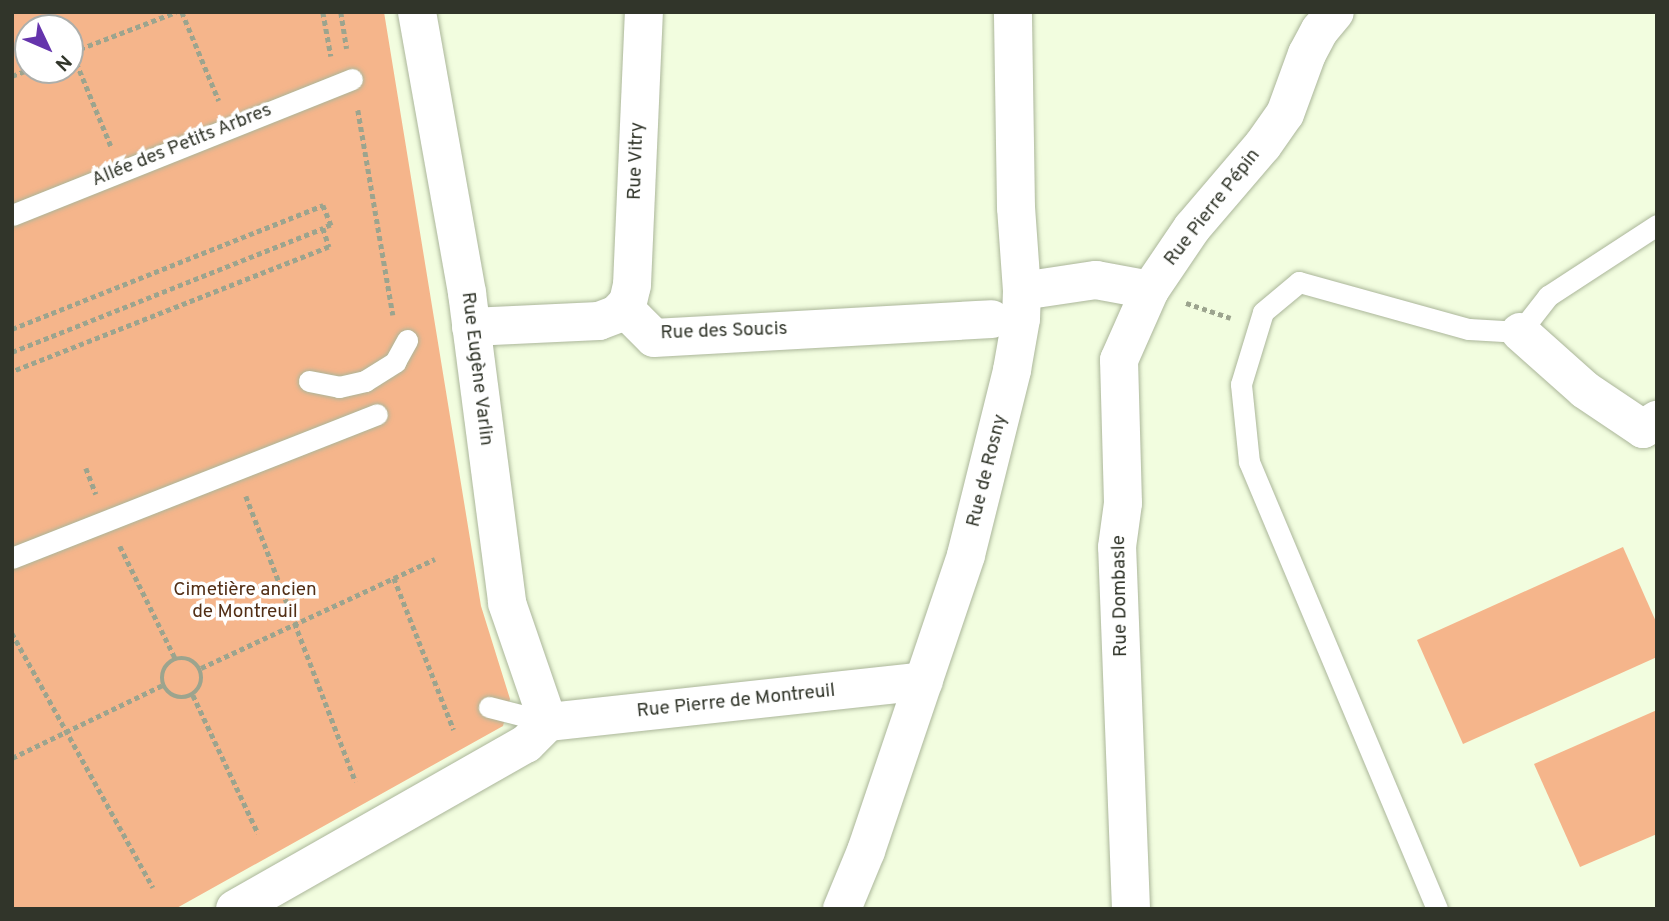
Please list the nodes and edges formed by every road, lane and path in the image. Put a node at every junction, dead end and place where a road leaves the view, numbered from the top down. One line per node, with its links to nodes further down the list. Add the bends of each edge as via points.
1 (176, 12): 9 (path)
2 (182, 12): 12 (path)
3 (323, 12): 10 (path)
4 (341, 12): 10 (path)
5 (417, 12): 22 (street, Rue Eugène Varlin)
6 (644, 12): 19 (street, Rue Vitry, via 632,285)
7 (1013, 12): 18 (street, Rue de Rosny)
8 (1335, 12): 17 (street, Rue Pierre Pépin, via 1307,54 1284,114 1192,228)
9 (84, 46)
10 (344, 82): 12 (lane, Allée des Petits Arbres); 21 (path, via 393,313)
11 (84, 83): 13 (path)
12 (230, 127): 13 (lane, Allée des Petits Arbres)
13 (120, 170): 14 (lane, Allée des Petits Arbres)
14 (12, 215)
15 (1657, 225): 25 (lane, via 1548,296)
16 (323, 229): 23 (path, via 331,225 323,205); 27 (path); 28 (path, via 329,247)
17 (1150, 290): 18 (street, via 1096,280); 24 (path); 55 (street, Rue Dombasle, via 1119,360 1123,503 1117,547)
18 (1022, 291): 42 (street, Rue de Rosny, via 1012,370 990,468)
19 (624, 308): 20 (street, Rue des Soucis, via 654,338); 22 (street, via 599,321)
20 (991, 320)
21 (391, 323)
22 (471, 327): 46 (street, Rue Eugène Varlin, via 507,603)
23 (12, 329)
24 (1258, 329): 25 (lane, via 1263,312 1299,282 1469,328); 56 (lane, via 1241,384 1249,462)
25 (1520, 332): 31 (street, via 1585,390 1643,429)
26 (407, 340): 29 (lane, via 395,362 365,382 339,387)
27 (12, 352)
28 (12, 372)
29 (309, 381)
30 (377, 414): 33 (lane)
31 (1657, 420)
32 (86, 468): 34 (path)
33 (236, 469): 34 (lane); 38 (path)
34 (107, 520): 35 (lane); 40 (path)
35 (12, 558)
36 (435, 559): 37 (path)
37 (393, 578): 38 (path); 47 (path)
38 (295, 624): 41 (path); 50 (path)
39 (12, 633): 48 (path)
40 (175, 658): 41 (path, via 190,659); 43 (path, via 163,670)
41 (201, 668): 44 (path, via 202,684)
42 (924, 681): 46 (street, Rue Pierre de Montreuil); 54 (street, Rue de Rosny)
43 (163, 685): 44 (path, via 176,697); 48 (path)
44 (192, 695): 51 (path)
45 (489, 707): 46 (lane)
46 (540, 720): 53 (street, via 526,744)
47 (454, 730)
48 (69, 733): 49 (path); 52 (path)
49 (12, 758)
50 (356, 782)
51 (258, 833)
52 (153, 887)
53 (235, 909)
54 (842, 909)
55 (1131, 909)
56 (1437, 909)

